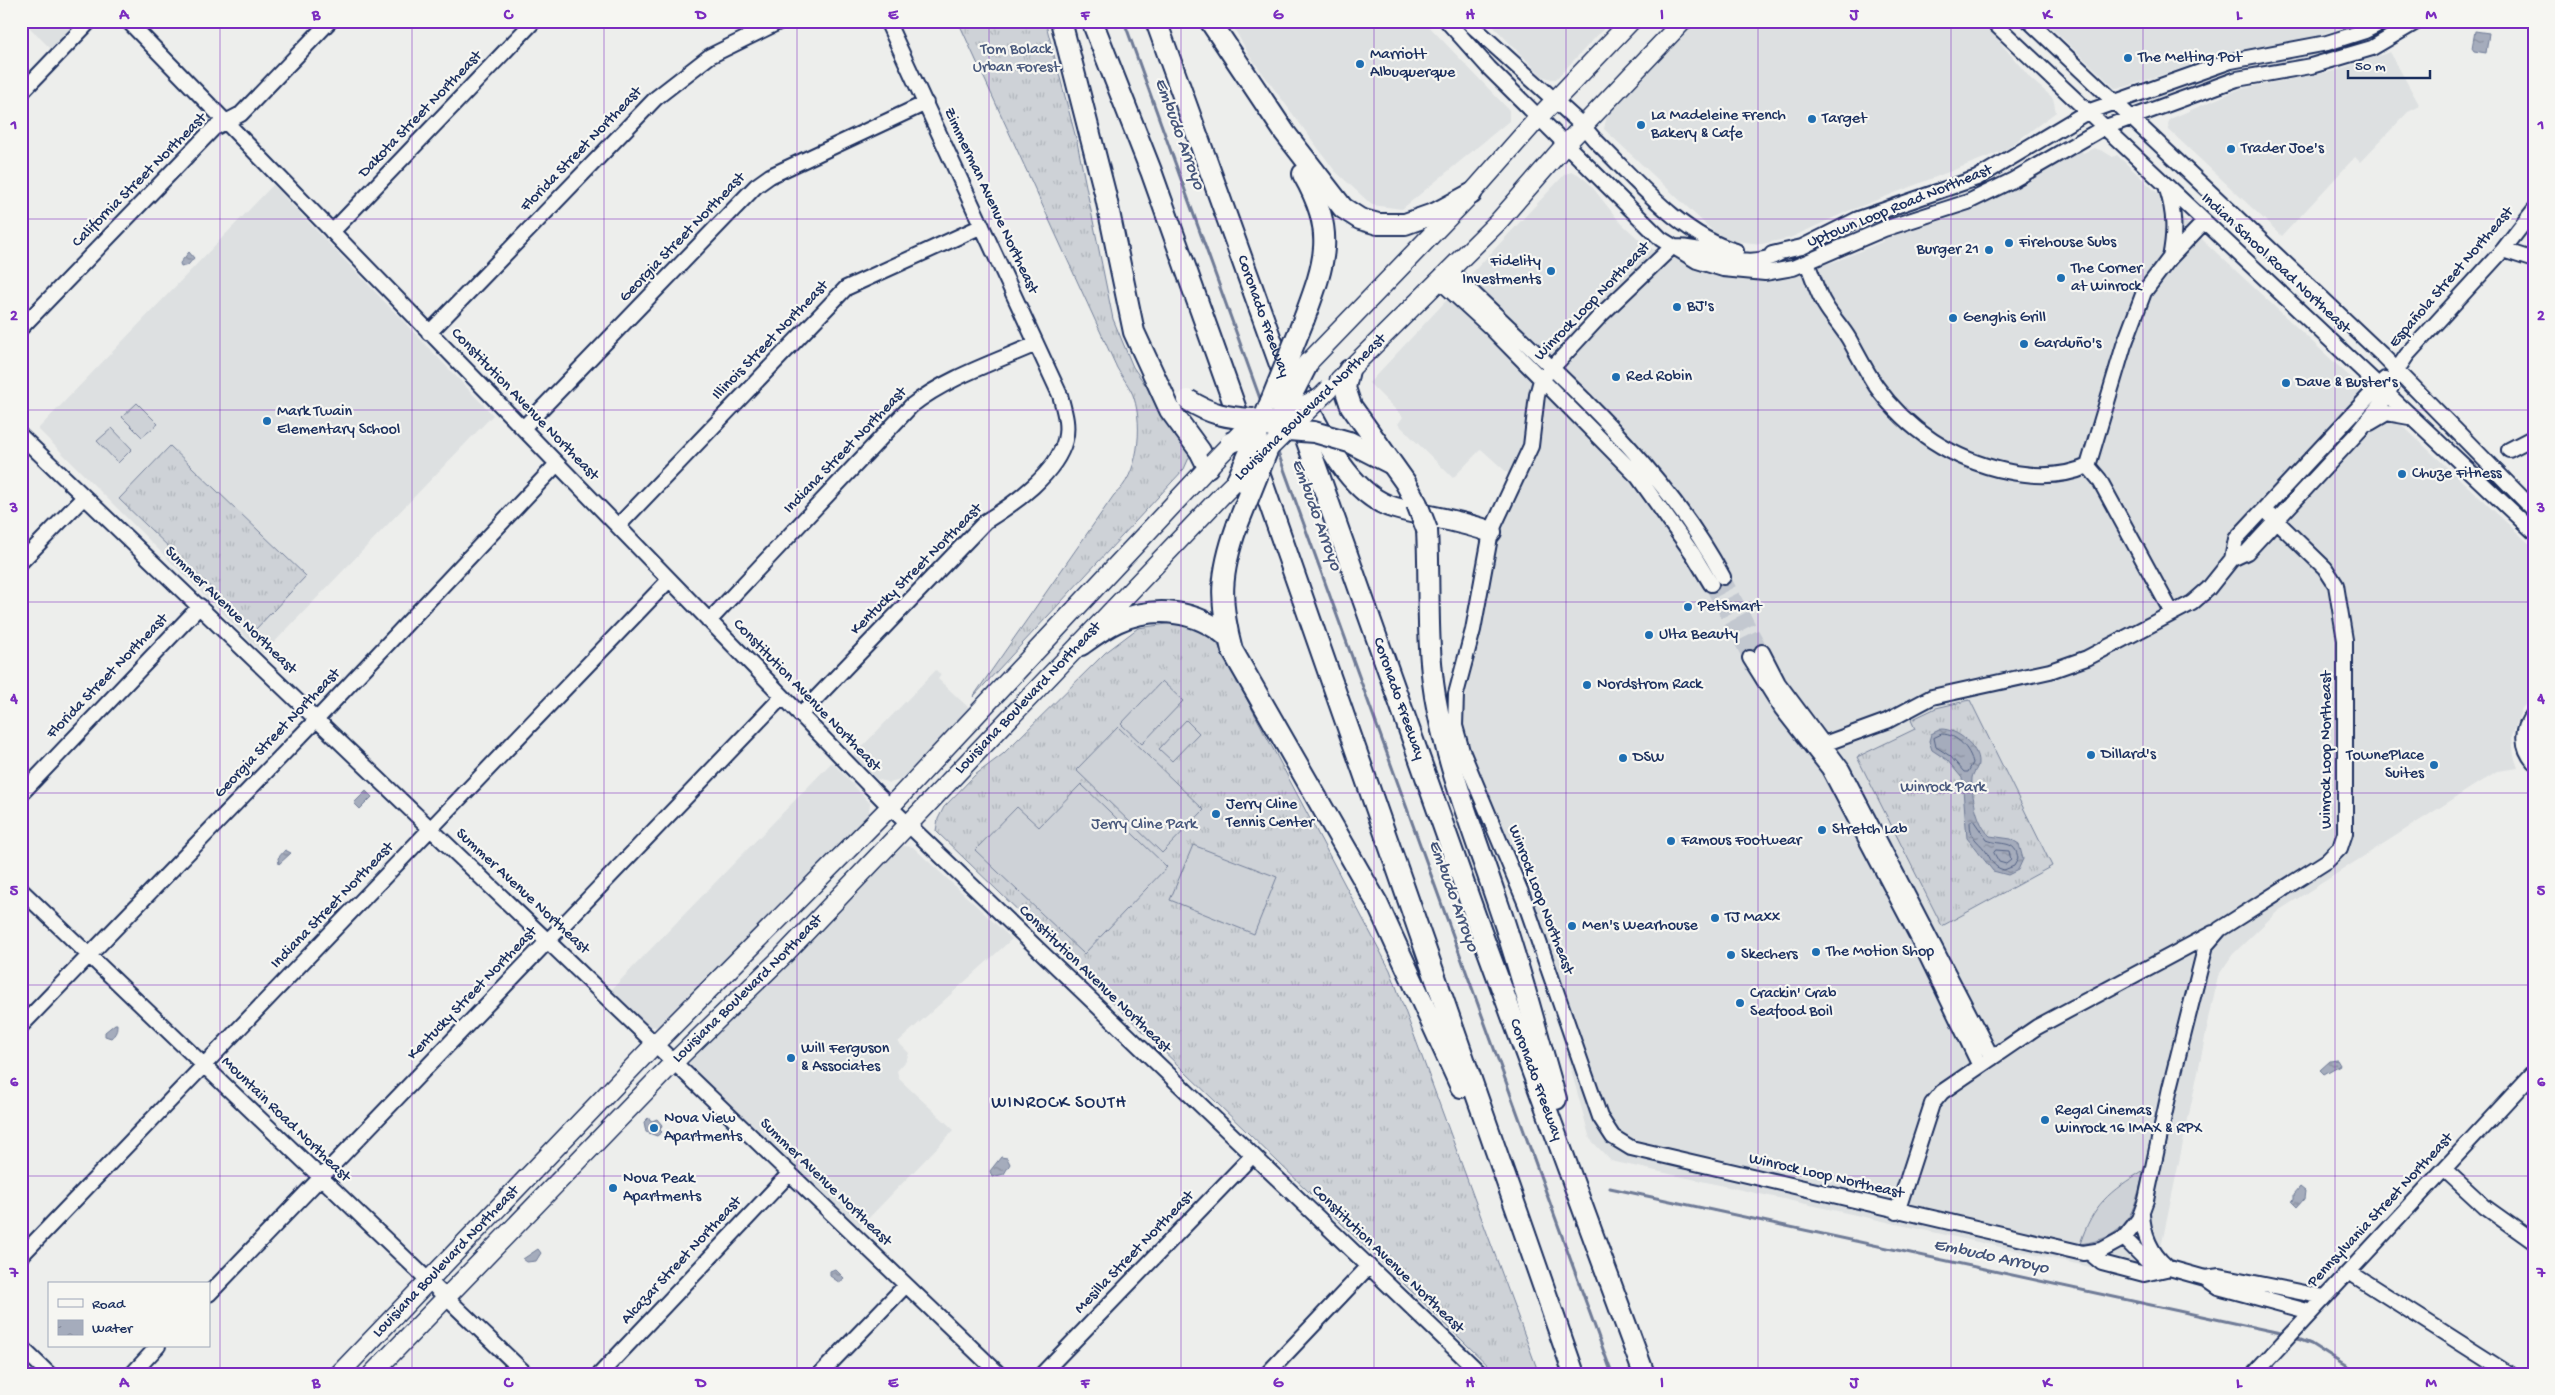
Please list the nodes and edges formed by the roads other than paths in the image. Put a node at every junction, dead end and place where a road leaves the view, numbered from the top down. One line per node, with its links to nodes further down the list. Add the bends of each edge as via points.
1 (90, 21): 21 (street)
2 (128, 21): 28 (street, Constitution Avenue Northeast)
3 (330, 21): 28 (street, California Street Northeast, via 241,114)
4 (534, 21): 40 (street, Dakota Street Northeast)
5 (781, 21): 49 (street, Florida Street Northeast, via 710,56 656,98)
6 (887, 21): 23 (street, Zimmerman Avenue Northeast)
7 (1061, 21): 53 (highway, via 1104,193 1130,318)
8 (1092, 21): 120 (highway, via 1151,171 1263,482)
9 (1156, 21): 50 (highway, Coronado Freeway)
10 (1210, 21): 31 (highway)
11 (1447, 21): 26 (street, Uptown Loop Road Northeast)
12 (1467, 21): 22 (street, Uptown Loop Road Northeast)
13 (1631, 21): 22 (main road)
14 (1684, 21): 29 (main road, Louisiana Boulevard Northeast)
15 (1992, 21): 25 (street, Indian School Road Northeast)
16 (2029, 21): 24 (street, Indian School Road Northeast)
17 (2385, 21): 24 (street, Uptown Loop Road Northeast, via 2327,43 2231,61)
18 (2390, 21): 20 (street)
19 (2418, 21): 20 (street, Uptown Loop Road Northeast)
20 (2396, 36): 27 (street, Uptown Loop Road Northeast, via 2332,61 2236,79)
21 (21, 93)
22 (1554, 101): 26 (main road); 29 (street, Uptown Loop Road Northeast)
23 (926, 103): 39 (street, Zimmerman Avenue Northeast); 64 (street, Georgia Street Northeast, via 770,176 756,186)
24 (2115, 104): 25 (street, Uptown Loop Road Northeast); 27 (street, Indian School Road Northeast)
25 (2087, 112): 30 (street, Indian School Road Northeast); 35 (street, Uptown Loop Road Northeast, via 1985,174)
26 (1539, 117): 32 (street, Uptown Loop Road Northeast); 34 (main road)
27 (2130, 117): 30 (street, Uptown Loop Road Northeast); 56 (street, Indian School Road Northeast)
28 (226, 122): 40 (street, Constitution Avenue Northeast); 48 (street, California Street Northeast, via 214,128)
29 (1583, 126): 32 (main road, Louisiana Boulevard Northeast); 43 (street, Uptown Loop Road Northeast, via 1668,211 1703,237 1744,254)
30 (2103, 128): 33 (street, Indian School Road Northeast); 37 (street, Uptown Loop Road Northeast, via 1992,191)
31 (1285, 133): 34 (highway, via 1329,192 1343,208 1360,219 1392,226 1405,224 1428,217); 63 (highway, bridge, via 1320,208 1326,245 1322,267)
32 (1566, 144): 41 (street, Uptown Loop Road Northeast); 47 (main road, Louisiana Boulevard Northeast)
33 (2167, 187): 38 (street, Indian School Road Northeast); 44 (street, via 2174,209 2175,229)
34 (1471, 194): 52 (main road)
35 (1904, 203): 37 (street); 43 (street, Uptown Loop Road Northeast, via 1858,219 1802,247)
36 (2534, 210): 42 (street, Española Street Northeast)
37 (1910, 220): 46 (street, Uptown Loop Road Northeast)
38 (2204, 222): 44 (street); 58 (street, Indian School Road Northeast)
39 (982, 226): 51 (street, Zimmerman Avenue Northeast); 80 (street, Illinois Street Northeast, via 846,288)
40 (332, 232): 49 (street, Constitution Avenue Northeast)
41 (1672, 247): 43 (street, via 1690,246 1741,262 1768,260); 46 (street, Uptown Loop Road Northeast, via 1703,263 1737,272 1780,271); 54 (street, Winrock Loop Northeast, via 1602,314)
42 (2503, 250): 45 (street); 56 (street, Española Street Northeast)
43 (1780, 253)
44 (2169, 259): 74 (street, via 2144,292 2124,345)
45 (2534, 260)
46 (1807, 263): 74 (street, via 1824,305 1845,332 1877,387 1923,435 1969,461 2013,473 2068,475)
47 (1445, 276): 54 (street); 55 (main road, Louisiana Boulevard Northeast); 57 (street)
48 (21, 328)
49 (430, 332): 64 (street, Constitution Avenue Northeast)
50 (1271, 339): 81 (highway, via 1330,446 1360,488 1393,508); 123 (highway, Coronado Freeway, via 1481,932)
51 (1036, 344): 59 (street, Zimmerman Avenue Northeast); 90 (street, Indiana Street Northeast, via 933,391 911,406)
52 (1312, 359): 63 (highway, bridge)
53 (1150, 367): 63 (highway, bridge, via 1207,412); 72 (highway, via 1170,410)
54 (1552, 369): 57 (street, Winrock Loop Northeast); 85 (street, via 1649,468 1707,547)
55 (1349, 370): 60 (main road, Louisiana Boulevard Northeast); 73 (highway, via 1345,388 1348,399)
56 (2397, 370): 58 (street); 61 (street); 78 (street, Indian School Road Northeast)
57 (1541, 380): 81 (street, Winrock Loop Northeast, via 1531,446); 87 (street, via 1638,477)
58 (2377, 385): 61 (street, Indian School Road Northeast); 77 (street)
59 (1060, 395): 97 (street, Kentucky Street Northeast, via 1065,412 1065,439 1053,464 1013,505 986,521)
60 (1324, 395): 63 (highway, bridge)
61 (2388, 395): 62 (street, Indian School Road Northeast); 65 (street)
62 (2412, 418): 65 (street, via 2387,413); 82 (street, Indian School Road Northeast)
63 (1270, 421): 68 (highway, bridge); 70 (highway, bridge); 73 (highway, bridge, via 1349,442); 75 (highway, bridge)
64 (523, 428): 71 (street, Constitution Avenue Northeast)
65 (2359, 431): 79 (street)
66 (21, 436): 76 (street, Summer Avenue Northeast)
67 (2534, 437): 69 (street)
68 (1230, 443): 72 (main road, Louisiana Boulevard Northeast, bridge)
69 (2508, 450)
70 (1267, 451): 75 (main road, Louisiana Boulevard Northeast, bridge); 91 (highway, bridge, via 1228,554 1222,586)
71 (557, 464): 80 (street, Constitution Avenue Northeast); 98 (street, Georgia Street Northeast)
72 (1210, 464): 102 (main road, Louisiana Boulevard Northeast)
73 (1391, 464): 123 (highway, bridge, via 1418,504 1427,530 1428,637 1435,696 1446,744 1512,946)
74 (2088, 466): 89 (street, via 2099,478)
75 (1230, 487): 92 (main road, Louisiana Boulevard Northeast)
76 (84, 497): 84 (street); 88 (street, Summer Avenue Northeast)
77 (2264, 509): 79 (street, Winrock Loop Northeast); 83 (street, via 2236,539)
78 (2534, 510)
79 (2276, 520): 83 (street, via 2247,552); 106 (street, Winrock Loop Northeast, via 2330,574 2338,592 2345,640 2345,833 2340,848 2328,861)
80 (618, 526): 86 (street, Constitution Avenue Northeast)
81 (1491, 532): 121 (street, Winrock Loop Northeast, via 1473,630 1456,694 1455,726 1462,751 1525,902 1600,1117 1613,1137 1631,1148)
82 (2534, 532)
83 (2232, 559): 89 (street, via 2201,596)
84 (21, 562)
85 (1723, 577)
86 (669, 580): 90 (street, Constitution Avenue Northeast); 104 (street, Indiana Street Northeast)
87 (1711, 584)
88 (200, 606): 98 (street, Summer Avenue Northeast); 101 (street, Florida Street Northeast)
89 (2172, 614): 99 (street, via 2076,663 1932,697 1887,721)
90 (708, 621): 94 (street, Constitution Avenue Northeast)
91 (1228, 637): 92 (highway, via 1197,617 1163,612 1117,622); 120 (highway, via 1240,668 1377,904)
92 (1081, 645): 103 (main road, Louisiana Boulevard Northeast)
93 (1756, 655): 95 (street, via 1778,683)
94 (782, 697): 97 (street, Constitution Avenue Northeast); 107 (street, Kentucky Street Northeast)
95 (1788, 707): 99 (street); 114 (street, via 1829,769)
96 (2534, 714): 100 (street, via 2524,732 2526,753)
97 (800, 715): 102 (street, Constitution Avenue Northeast)
98 (317, 719): 104 (street, Summer Avenue Northeast); 108 (street, Georgia Street Northeast)
99 (1824, 744): 111 (street, via 1842,769)
100 (2534, 762)
101 (21, 794)
102 (890, 807): 103 (street, Constitution Avenue Northeast); 110 (main road, Louisiana Boulevard Northeast)
103 (907, 824): 112 (main road, Louisiana Boulevard Northeast, via 782,957); 116 (street, Constitution Avenue Northeast)
104 (431, 829): 107 (street, Summer Avenue Northeast); 113 (street, Indiana Street Northeast)
105 (21, 890): 108 (street, Mountain Road Northeast)
106 (2220, 930): 111 (street, via 2048,1020); 122 (street, Winrock Loop Northeast, via 2203,952)
107 (549, 940): 110 (street, Summer Avenue Northeast); 119 (street, Kentucky Street Northeast)
108 (89, 956): 109 (street, Georgia Street Northeast); 113 (street, Mountain Road Northeast)
109 (21, 1026)
110 (655, 1044): 112 (street, Summer Avenue Northeast); 132 (main road, Louisiana Boulevard Northeast)
111 (1992, 1058): 114 (street)
112 (674, 1062): 118 (street, Summer Avenue Northeast); 135 (main road, Louisiana Boulevard Northeast)
113 (203, 1066): 119 (street, Mountain Road Northeast); 127 (street, Indiana Street Northeast)
114 (1980, 1066): 121 (street, via 1942,1092 1932,1104)
115 (2534, 1072): 117 (street, Pennsylvania Street Northeast)
116 (1252, 1156): 128 (street, Constitution Avenue Northeast); 148 (street, Mesilla Street Northeast)
117 (2444, 1168): 125 (street, via 2485,1207); 130 (street, Pennsylvania Street Northeast)
118 (790, 1173): 133 (street, Summer Avenue Northeast); 145 (street, Alcazar Street Northeast)
119 (320, 1178): 132 (street, Mountain Road Northeast); 134 (street, Kentucky Street Northeast)
120 (1506, 1184): 151 (highway)
121 (1897, 1212): 126 (street, Winrock Loop Northeast)
122 (2142, 1213): 124 (street, Winrock Loop Northeast); 129 (street, Winrock Loop Northeast, via 2146,1240 2156,1258)
123 (1594, 1236): 152 (highway, Coronado Freeway)
124 (2124, 1238): 126 (street, Winrock Loop Northeast, via 2108,1248); 129 (street, Winrock Loop Northeast, via 2148,1262)
125 (2534, 1242)
126 (2090, 1253): 129 (street, Winrock Loop Northeast, via 2102,1263 2144,1274)
127 (21, 1256)
128 (1370, 1266): 149 (street); 150 (street, Constitution Avenue Northeast)
129 (2168, 1268): 131 (street, Winrock Loop Northeast)
130 (2349, 1272): 136 (street, Pennsylvania Street Northeast); 154 (street)
131 (2205, 1278): 136 (street, Winrock Loop Northeast, via 2220,1276); 137 (street, Winrock Loop Northeast, via 2218,1288)
132 (428, 1280): 135 (street, Mountain Road Northeast); 142 (main road, Louisiana Boulevard Northeast)
133 (906, 1285): 146 (street); 147 (street, Summer Avenue Northeast)
134 (210, 1293)
135 (444, 1297): 143 (main road, Louisiana Boulevard Northeast); 144 (street, Mountain Road Northeast)
136 (2324, 1297): 137 (street, Pennsylvania Street Northeast)
137 (2311, 1312): 153 (street, Pennsylvania Street Northeast)
138 (21, 1347): 140 (street)
139 (156, 1348): 141 (street)
140 (49, 1374)
141 (132, 1374)
142 (339, 1374)
143 (372, 1374)
144 (526, 1374)
145 (600, 1374)
146 (820, 1374)
147 (999, 1374)
148 (1042, 1374)
149 (1267, 1374)
150 (1481, 1374)
151 (1574, 1374)
152 (1644, 1374)
153 (2254, 1374)
154 (2509, 1374)

